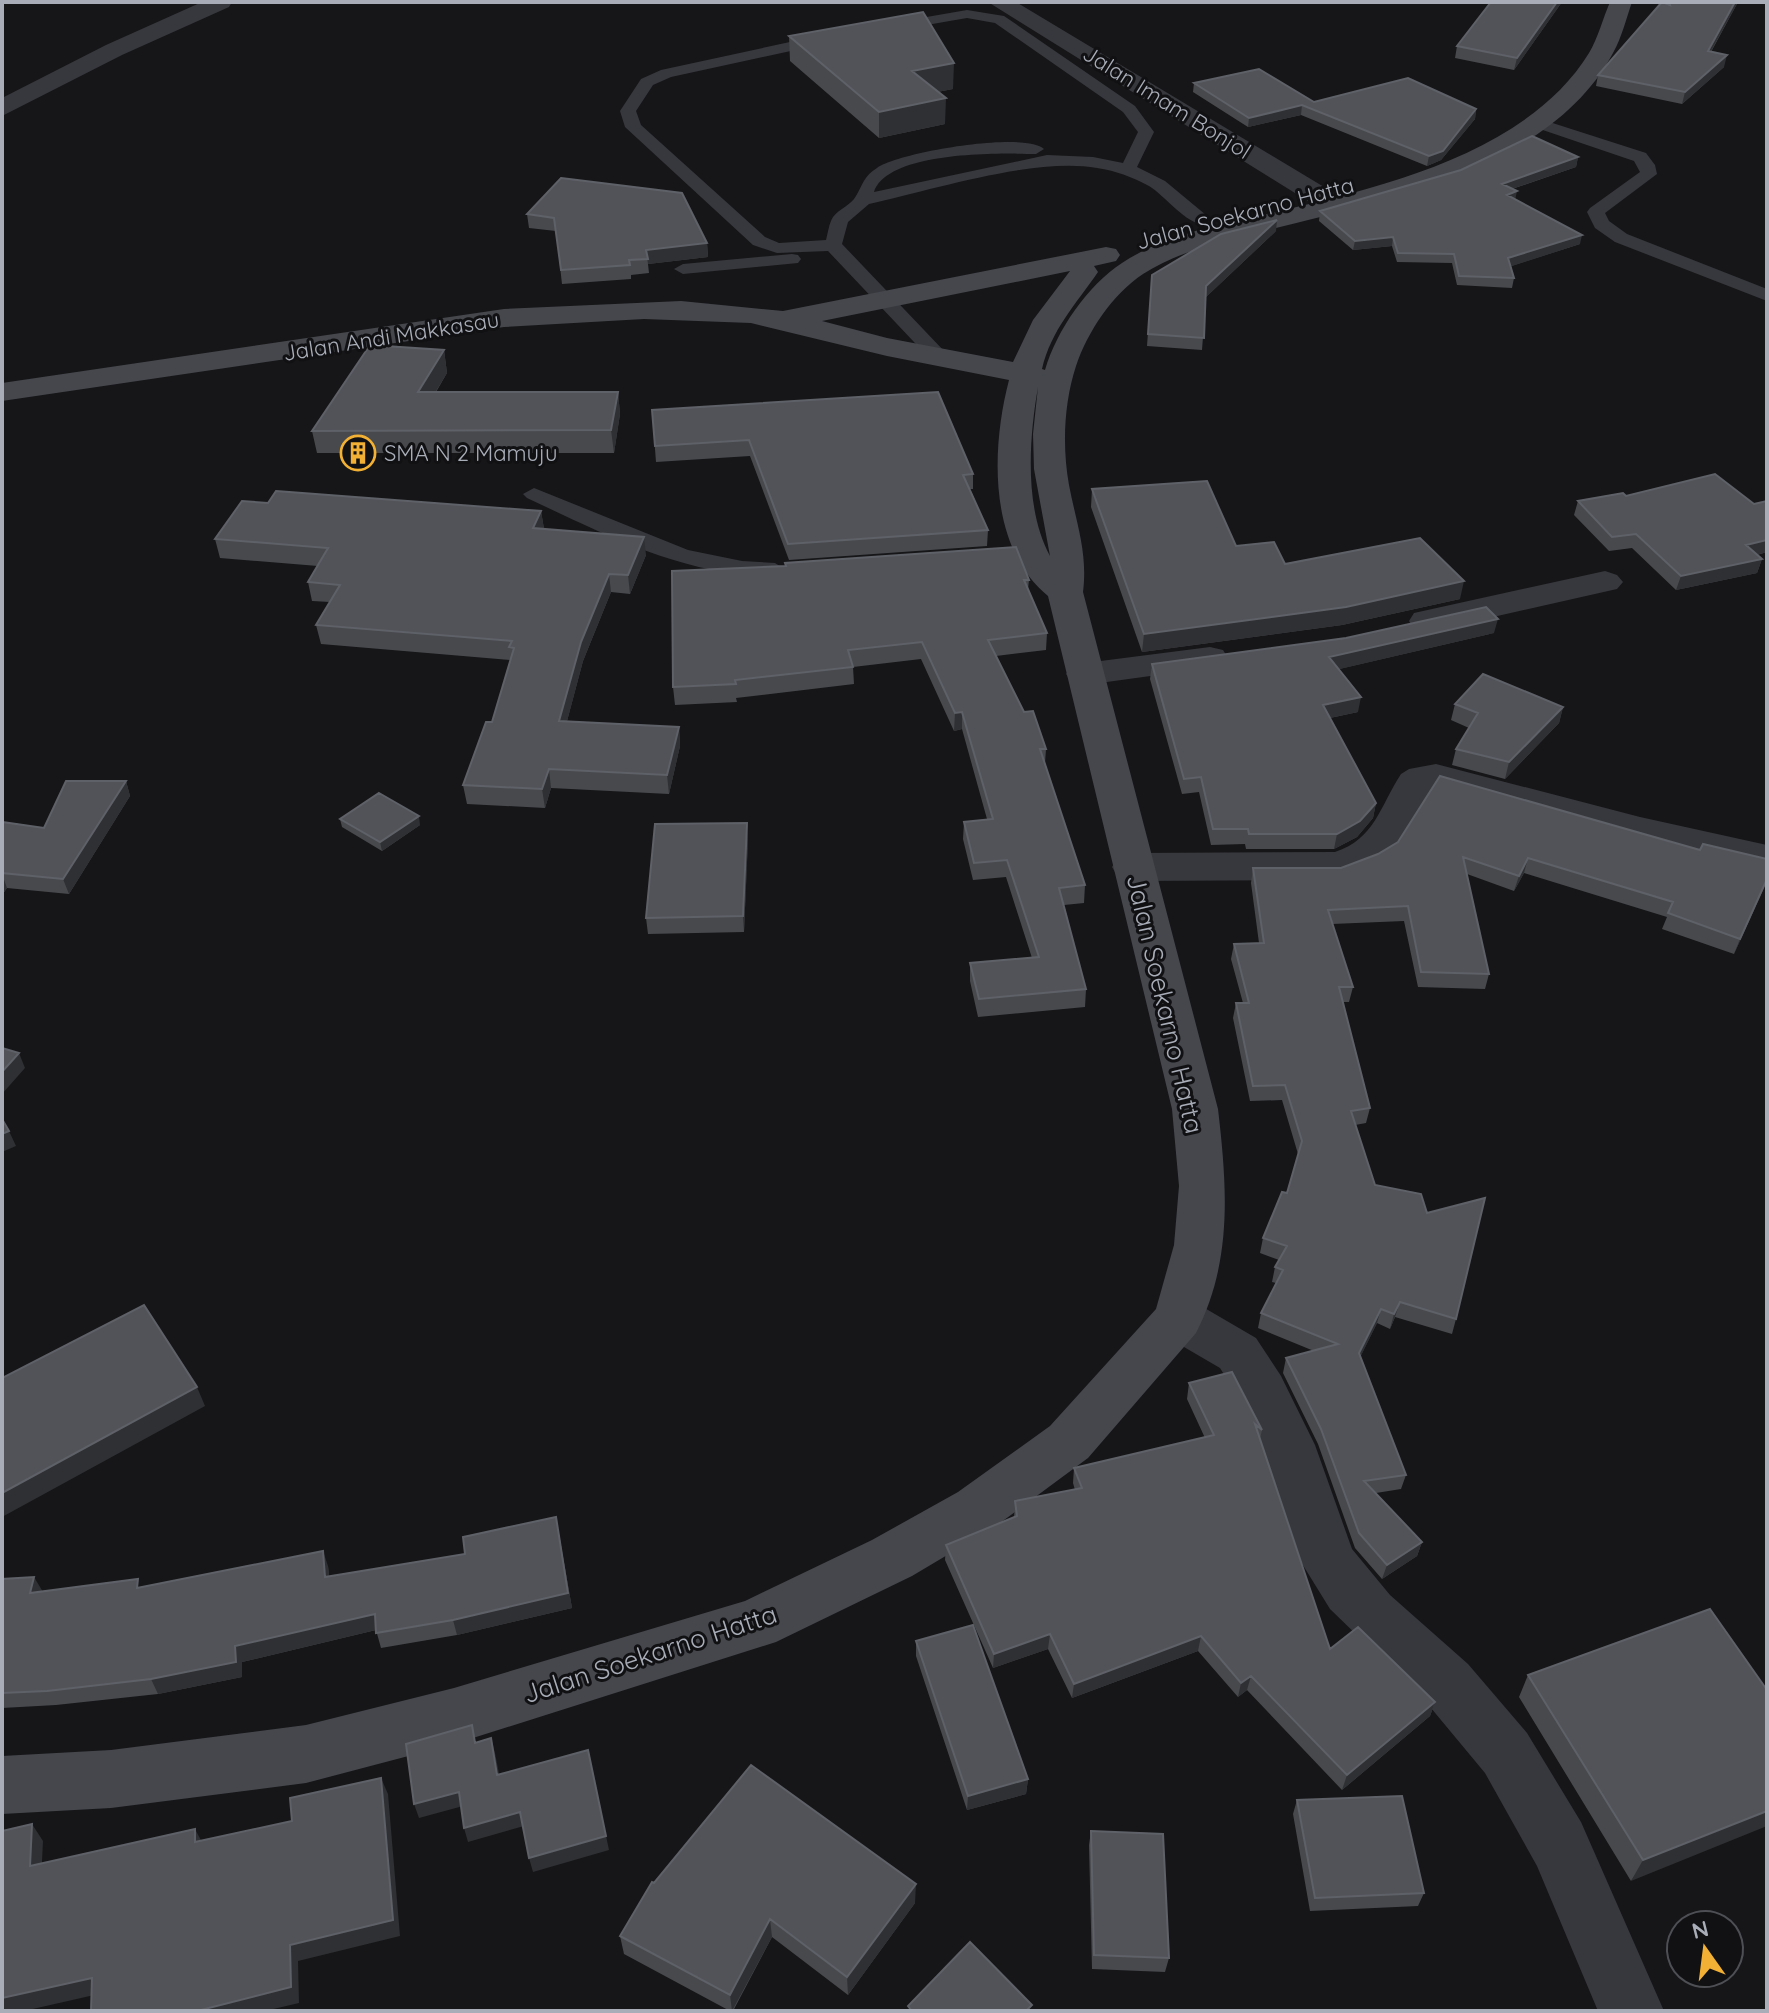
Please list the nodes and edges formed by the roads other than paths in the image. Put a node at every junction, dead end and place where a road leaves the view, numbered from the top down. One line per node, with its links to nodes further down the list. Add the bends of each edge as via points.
1 (221, 2): 7 (street)
2 (999, 2): 11 (street, Jalan Imam Bonjol)
3 (1600, 2): 11 (main road, Jalan Soekarno Hatta, via 1581,46 1527,103 1458,145)
4 (1621, 2): 8 (main road, Jalan Soekarno Hatta, via 1604,46 1579,84)
5 (868, 31): 10 (lane, via 967,14 999,19 1142,123 1146,132)
6 (839, 37): 14 (lane, via 666,73 647,82 628,111 633,127 759,241 777,248)
7 (2, 108)
8 (1537, 123): 11 (main road, Jalan Soekarno Hatta, via 1486,153 1401,187); 17 (lane, via 1640,157 1647,165 1649,174 1596,212 1601,224 1621,238)
9 (1093, 162): 10 (lane); 12 (lane, via 1026,162); 12 (lane, via 1020,148 928,157 875,174 863,190)
10 (1128, 169): 13 (lane)
11 (1324, 199): 13 (main road, Jalan Soekarno Hatta); 22 (main road, Jalan Soekarno Hatta, via 1135,267 1118,279 1080,327)
12 (863, 200): 14 (lane, via 840,220)
13 (1203, 220): 15 (main road, Jalan Soekarno Hatta)
14 (837, 250): 16 (lane); 18 (lane)
15 (1106, 255): 18 (main road); 21 (main road, Jalan Soekarno Hatta, via 1073,286 1038,336)
16 (683, 269)
17 (1767, 295)
18 (884, 300): 19 (main road); 20 (lane)
19 (782, 320): 20 (main road); 23 (main road, Jalan Andi Makkasau, via 662,311 504,318)
20 (938, 356): 21 (main road)
21 (1024, 372): 22 (main road); 25 (main road, Jalan Soekarno Hatta, via 1018,405)
22 (1057, 383): 27 (main road, Jalan Soekarno Hatta, via 1051,415 1052,482)
23 (2, 392)
24 (534, 494): 26 (lane, via 670,554 752,570)
25 (1017, 553): 27 (lane); 27 (main road, Jalan Soekarno Hatta, via 1042,571)
26 (802, 569)
27 (1067, 571): 31 (main road, Jalan Soekarno Hatta)
28 (1605, 582): 29 (street)
29 (1389, 629)
30 (1250, 653): 31 (street)
31 (1085, 674): 33 (main road, Jalan Soekarno Hatta)
32 (1767, 858): 33 (street, via 1436,776 1415,783 1389,835 1358,861 1338,866)
33 (1133, 867): 34 (main road, Jalan Soekarno Hatta, via 1195,1109 1203,1186 1199,1245)
34 (1178, 1318): 35 (main road, Jalan Soekarno Hatta, via 1069,1442 988,1500 892,1558 756,1624 454,1716 306,1754 111,1779); 36 (street, via 1238,1353 1263,1391 1329,1562 1350,1591 1447,1683 1506,1753 1559,1844)
35 (2, 1785)
36 (1631, 2011)

